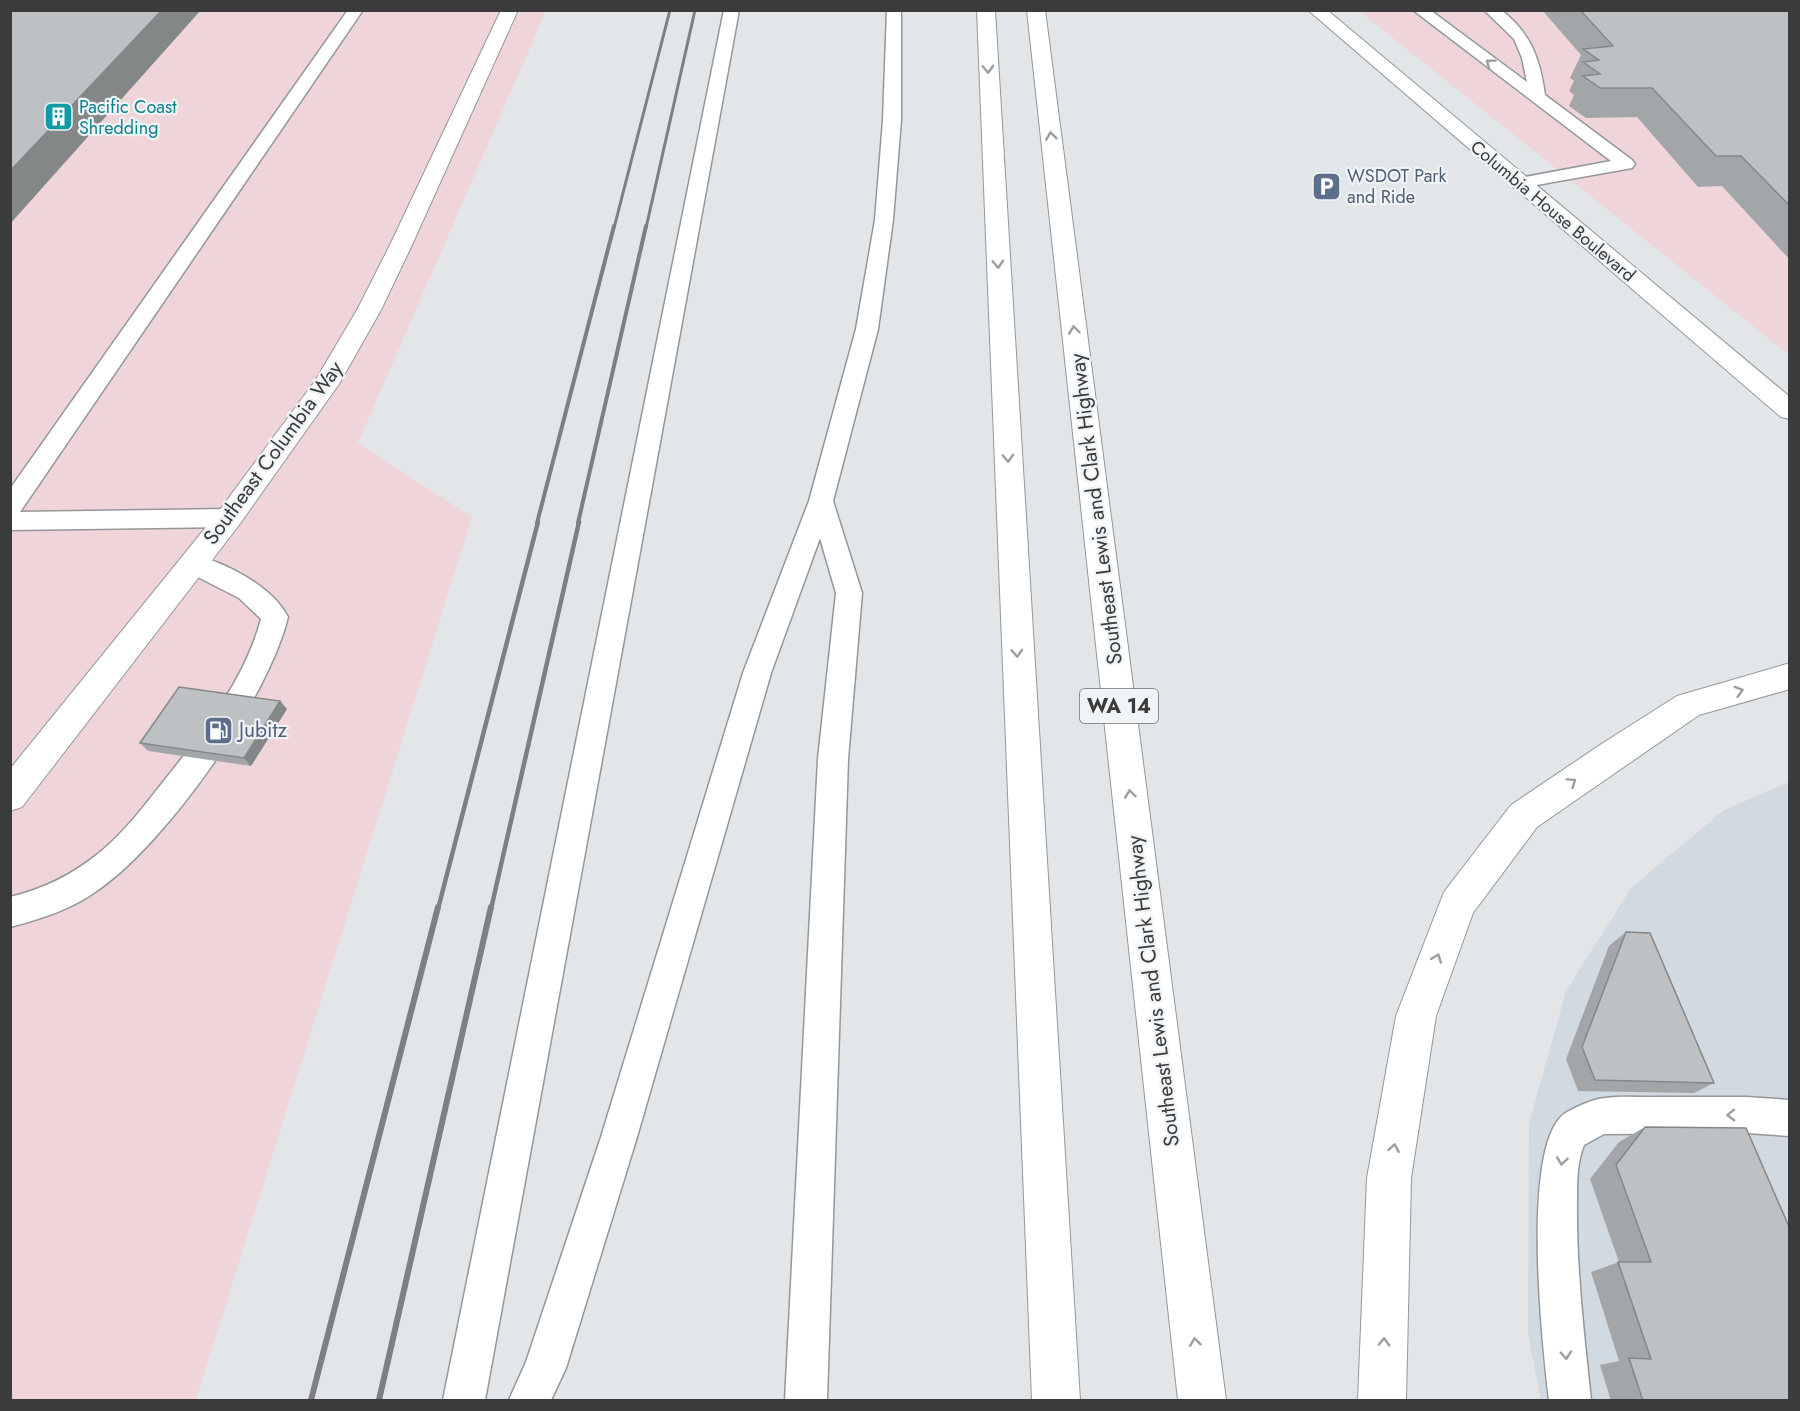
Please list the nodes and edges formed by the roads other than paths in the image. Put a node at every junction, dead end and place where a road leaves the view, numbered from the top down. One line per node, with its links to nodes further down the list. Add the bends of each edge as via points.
1 (356, 10): 14 (lane)
2 (510, 10): 15 (main road, Southeast Columbia Way, via 369,310 326,384)
3 (732, 10): 22 (lane)
4 (894, 10): 13 (lane, via 892,120 884,220 867,329)
5 (986, 10): 25 (main road, one-way to 25)
6 (1036, 10): 26 (main road, Southeast Lewis and Clark Highway / WA 14, one-way to 6)
7 (1316, 10): 11 (main road, Columbia House Boulevard)
8 (1420, 10): 10 (lane, one-way to 8)
9 (1491, 10): 10 (lane, via 1512,25 1531,56)
10 (1537, 98): 11 (lane, via 1626,164)
11 (1520, 183): 12 (main road, Columbia House Boulevard)
12 (1790, 411)
13 (821, 501): 23 (lane, via 757,673 619,1137 545,1368); 24 (lane, via 849,593 833,759)
14 (10, 508)
15 (229, 518): 16 (lane); 17 (main road, Southeast Columbia Way)
16 (10, 521)
17 (193, 563): 19 (main road, Southeast Columbia Way); 20 (lane, via 250,591 275,617 262,658 198,758 127,848 85,882 43,904)
18 (1790, 676): 27 (main road, one-way to 18, via 1389,1179 1416,1016 1457,904 1524,816 1615,753 1689,705)
19 (10, 796)
20 (10, 912)
21 (1790, 1118): 28 (lane, one-way to 28, via 1604,1116 1585,1122 1570,1133 1562,1156 1556,1231)
22 (464, 1401)
23 (530, 1401)
24 (806, 1401)
25 (1056, 1401)
26 (1202, 1401)
27 (1382, 1401)
28 (1570, 1401)

